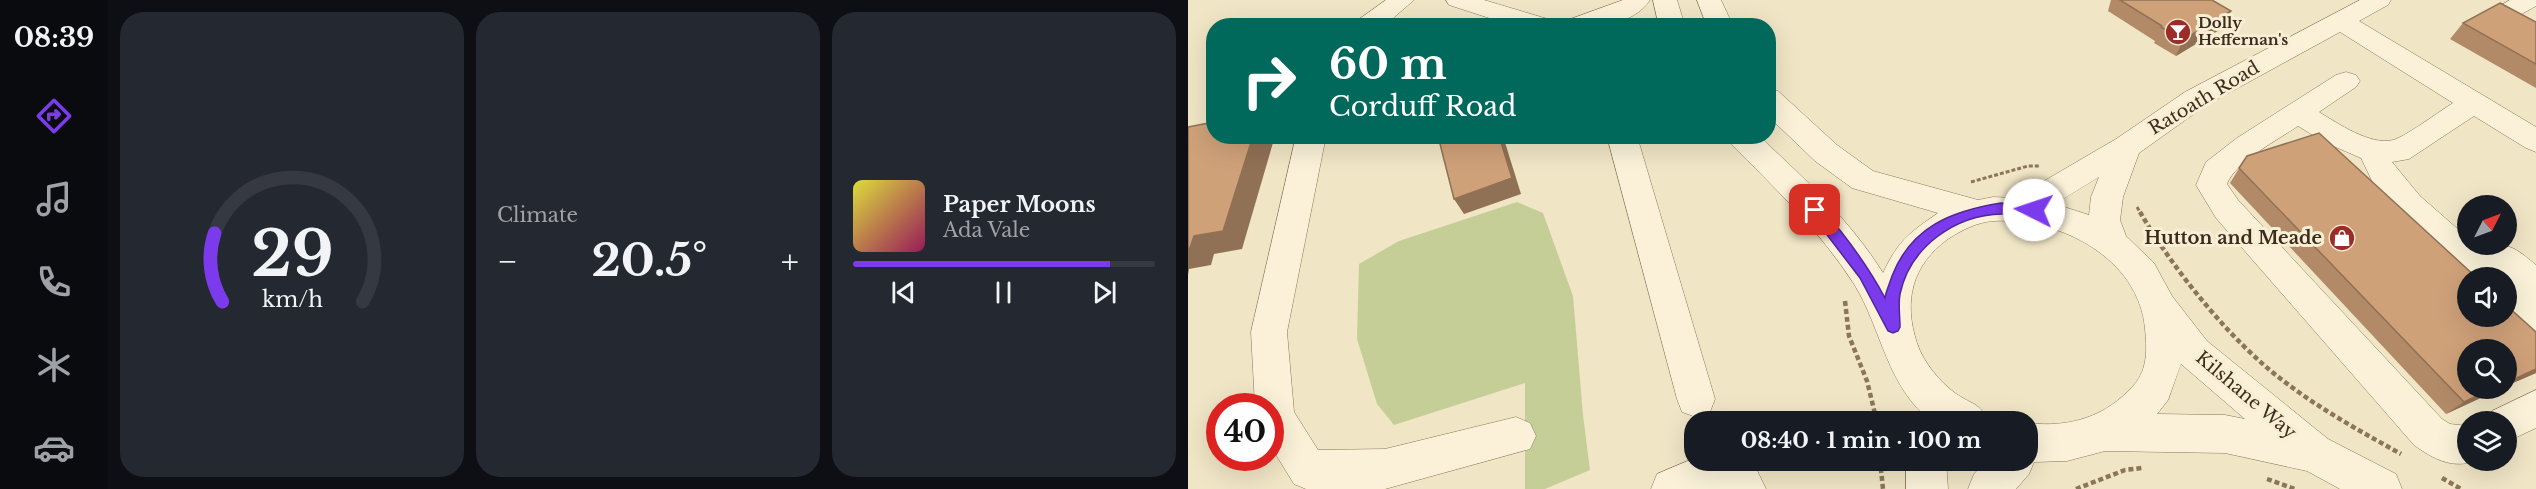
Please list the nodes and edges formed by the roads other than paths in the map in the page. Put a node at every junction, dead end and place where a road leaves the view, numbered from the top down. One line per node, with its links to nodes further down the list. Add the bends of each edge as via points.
1 (1402, 0): 9 (street)
2 (1458, 0): 10 (street)
3 (1638, 0): 11 (street, via 1629,8)
4 (1665, 0): 12 (street)
5 (1709, 0): 13 (street)
6 (2379, 0): 14 (street, Ratoath Road)
7 (2529, 0): 8 (street)
8 (2507, 12)
9 (1378, 18)
10 (1516, 18)
11 (1600, 18)
12 (1670, 18)
13 (1717, 18)
14 (2338, 20): 16 (street); 23 (street, Ratoath Road, via 2195,99)
15 (2346, 81): 18 (street)
16 (2473, 102): 19 (street); 24 (street, via 2398,151)
17 (1776, 107): 25 (street, via 1826,153 1863,180)
18 (2299, 113): 24 (street, via 2334,135); 43 (street, via 2217,170 2211,184 2227,209 2428,432 2444,443)
19 (2535, 141)
20 (1309, 144): 42 (street, via 1269,332 1275,417 1308,470 1385,469)
21 (1624, 144): 36 (street)
22 (1748, 144): 34 (street, via 1839,237 1865,274)
23 (2126, 147): 26 (street, Ratoath Road); 27 (street, via 2107,197 2104,220)
24 (2372, 151): 28 (street, via 2384,176 2409,205)
25 (1971, 198): 26 (street); 34 (street, via 1905,260 1893,295)
26 (2022, 208): 27 (street, via 2071,220)
27 (2112, 243): 32 (street, via 2143,272)
28 (2496, 267)
29 (2517, 276): 30 (street)
30 (2536, 285)
31 (2517, 303): 33 (street)
32 (2161, 305): 41 (street, via 2167,329 2162,374 2145,403); 45 (street, Kilshane Way, via 2194,352)
33 (2536, 319)
34 (1893, 327): 35 (street)
35 (1915, 377): 38 (street); 39 (street)
36 (1696, 399)
37 (2536, 408): 40 (street)
38 (1920, 411)
39 (1953, 411)
40 (2517, 418)
41 (2105, 432): 44 (street); 45 (street, Kilshane Way, via 2225,434)
42 (1516, 436)
43 (2457, 444)
44 (2038, 446)
45 (2314, 453): 52 (street, Kilshane Way)
46 (1926, 471): 50 (street)
47 (2005, 471): 51 (street)
48 (1672, 489): 49 (street, via 1708,473 1737,472)
49 (1745, 489)
50 (1927, 489)
51 (1989, 489)
52 (2381, 489)

